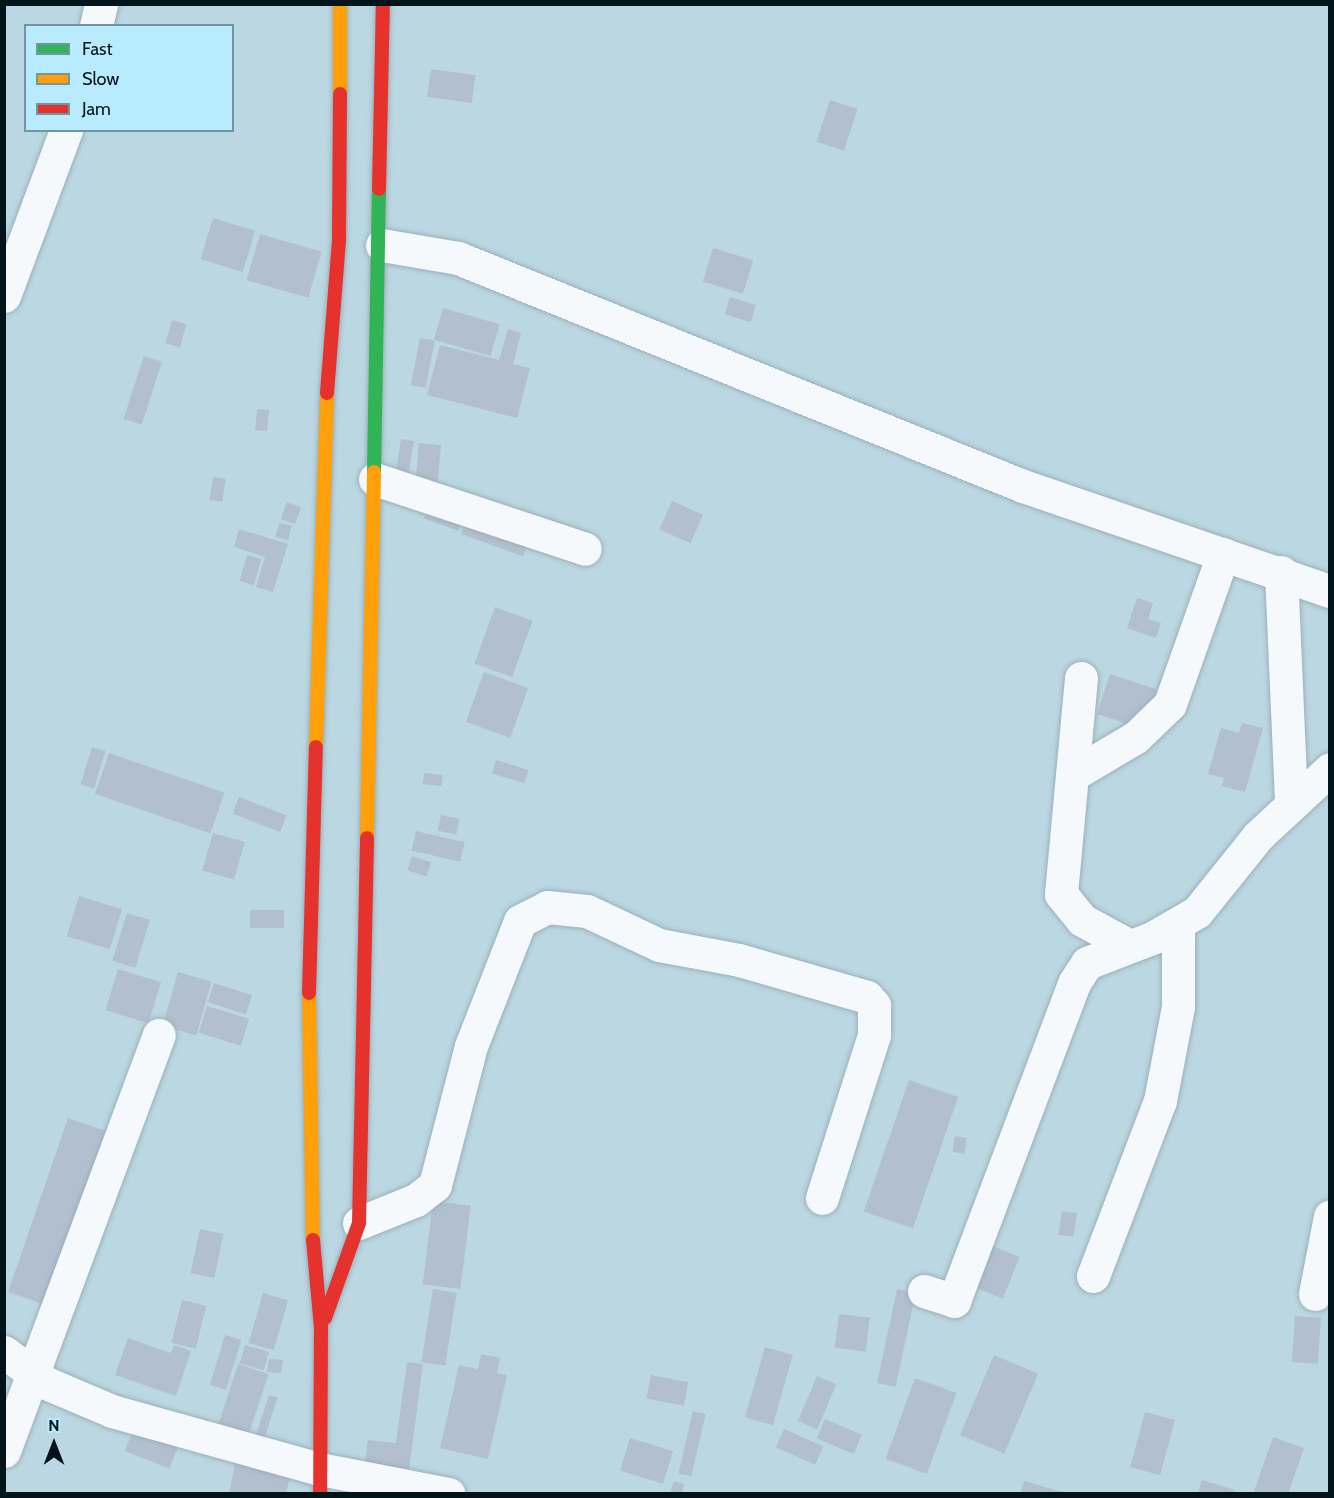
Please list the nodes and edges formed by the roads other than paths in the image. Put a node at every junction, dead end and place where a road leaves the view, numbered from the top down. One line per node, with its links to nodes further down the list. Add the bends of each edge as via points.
1 (101, 4): 4 (street)
2 (340, 4): 26 (highway, via 339,239 327,393 309,975 313,1242)
3 (383, 4): 6 (highway)
4 (96, 24)
5 (65, 132): 7 (street)
6 (382, 245): 8 (highway); 10 (street, via 458,258 1023,486)
7 (4, 296)
8 (375, 479): 9 (street); 22 (highway)
9 (585, 549)
10 (1223, 554): 11 (street); 15 (street, via 1170,704 1150,727)
11 (1281, 572): 12 (street); 16 (street)
12 (1329, 591)
13 (1081, 678): 15 (street)
14 (1329, 769): 16 (street)
15 (1072, 775): 18 (street, via 1061,894 1082,920)
16 (1291, 805): 17 (street)
17 (1179, 926): 18 (street); 23 (street, via 1178,1007 1160,1101)
18 (1128, 945): 24 (street, via 1087,963 1074,983 954,1301)
19 (159, 1035): 28 (street)
20 (822, 1198): 22 (street, via 874,1035 874,1005 867,996 739,960 659,945 587,911 547,907 520,921 471,1046 435,1185 416,1200)
21 (1329, 1216): 25 (street)
22 (359, 1223): 26 (highway)
23 (1093, 1276)
24 (924, 1291)
25 (1315, 1294)
26 (321, 1328): 30 (highway)
27 (4, 1352): 28 (street)
28 (32, 1376): 29 (street); 30 (street, via 112,1412)
29 (4, 1451)
30 (320, 1481): 31 (street)
31 (449, 1494)

